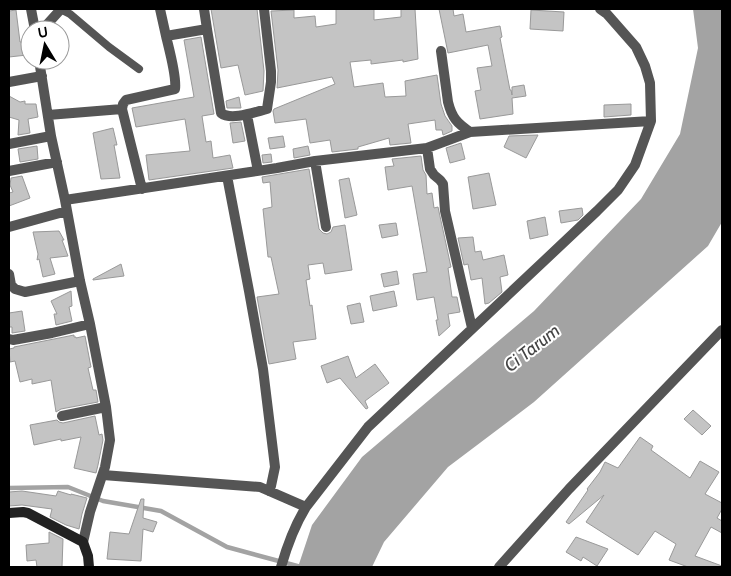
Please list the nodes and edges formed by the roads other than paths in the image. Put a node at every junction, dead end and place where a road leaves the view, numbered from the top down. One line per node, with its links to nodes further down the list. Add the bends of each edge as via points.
1 (61, 9): 6 (street); 10 (lane)
2 (160, 9): 8 (street)
3 (204, 9): 7 (street)
4 (264, 9): 16 (street, via 271,71 267,108)
5 (600, 9): 17 (street, via 636,47 645,66 650,83)
6 (51, 20)
7 (207, 29): 8 (street); 16 (street, via 220,111 225,116)
8 (166, 36): 14 (street, via 175,77 174,89 126,100)
9 (441, 51): 18 (street, via 450,111 457,124)
10 (139, 69)
11 (41, 70): 12 (street)
12 (42, 76): 13 (street); 15 (street)
13 (9, 82)
14 (122, 110): 15 (street); 27 (street)
15 (48, 115): 19 (street)
16 (247, 115): 25 (street)
17 (650, 121): 18 (street); 34 (street, via 635,165 618,190)
18 (470, 132): 21 (street)
19 (51, 136): 20 (street); 23 (street)
20 (9, 144)
21 (427, 148): 22 (street); 34 (street, via 430,169 443,184 445,211)
22 (315, 161): 25 (street); 30 (street)
23 (57, 162): 24 (street); 28 (street)
24 (9, 171)
25 (258, 171): 26 (street)
26 (227, 176): 27 (street); 40 (street, via 264,378 275,467)
27 (142, 189): 28 (street)
28 (66, 206): 29 (street); 32 (street)
29 (9, 227)
30 (326, 227)
31 (9, 274): 32 (street, via 11,285 25,292)
32 (80, 281): 33 (street)
33 (90, 324): 36 (street); 37 (street)
34 (472, 328): 41 (street, via 368,427)
35 (722, 330): 46 (street)
36 (9, 339)
37 (106, 407): 38 (street); 39 (street, via 110,440)
38 (62, 416)
39 (103, 475): 40 (street, via 260,487); 43 (street)
40 (269, 491): 41 (street)
41 (306, 507): 45 (street)
42 (9, 513): 43 (street, via 28,513)
43 (83, 542): 44 (street)
44 (90, 567)
45 (281, 567)
46 (499, 567)

